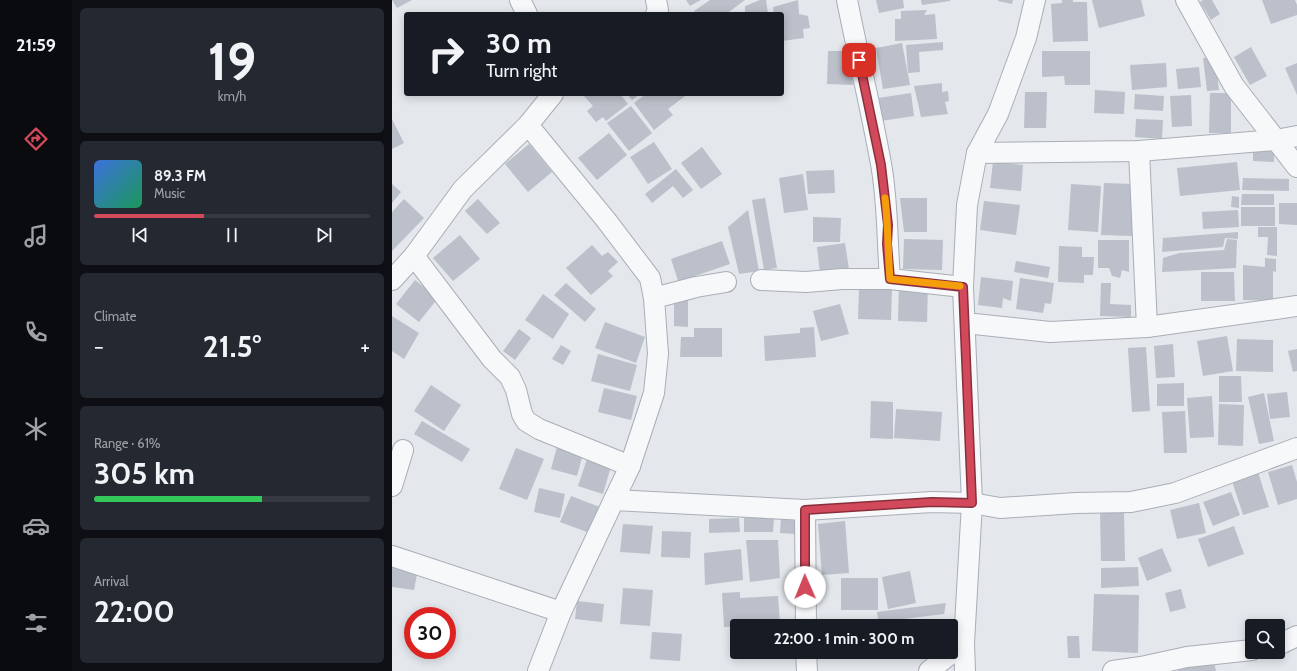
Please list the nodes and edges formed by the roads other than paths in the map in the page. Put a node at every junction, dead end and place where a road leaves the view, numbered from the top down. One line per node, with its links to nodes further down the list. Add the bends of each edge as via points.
1 (520, 0): 5 (street)
2 (847, 0): 14 (street, via 881,165 888,225)
3 (1035, 0): 11 (street, via 1026,38 998,114)
4 (1186, 0): 9 (street, via 1234,86)
5 (526, 12)
6 (551, 96): 7 (street)
7 (528, 125): 13 (street, via 463,189); 19 (street, via 650,278)
8 (1297, 136): 9 (street)
9 (1276, 140): 10 (street); 12 (street)
10 (1139, 151): 11 (street); 22 (street)
11 (977, 153): 18 (street, via 967,206)
12 (1297, 167)
13 (414, 256): 15 (street); 25 (street, via 492,359 510,377 526,421 539,429)
14 (890, 279): 16 (street, via 806,282); 18 (street)
15 (392, 280)
16 (761, 280)
17 (726, 282): 19 (street)
18 (963, 287): 21 (street)
19 (654, 298): 25 (street, via 658,354 654,393)
20 (1297, 306): 22 (street)
21 (965, 323): 22 (street, via 1050,332); 28 (street)
22 (1147, 326)
23 (1297, 448): 28 (street, via 1175,492 1131,502 1000,508)
24 (403, 450): 26 (street)
25 (630, 466): 27 (street)
26 (392, 486)
27 (614, 500): 29 (street); 31 (street)
28 (972, 503): 29 (street, via 932,502); 35 (street)
29 (805, 510): 32 (street)
30 (392, 556): 31 (street)
31 (561, 612): 38 (street)
32 (806, 619)
33 (1297, 636): 34 (street)
34 (1285, 641)
35 (964, 643): 40 (street); 41 (street)
36 (1245, 651): 42 (street, via 1186,657)
37 (806, 659): 39 (street)
38 (538, 671)
39 (807, 671)
40 (929, 671)
41 (965, 671)
42 (1113, 671)

